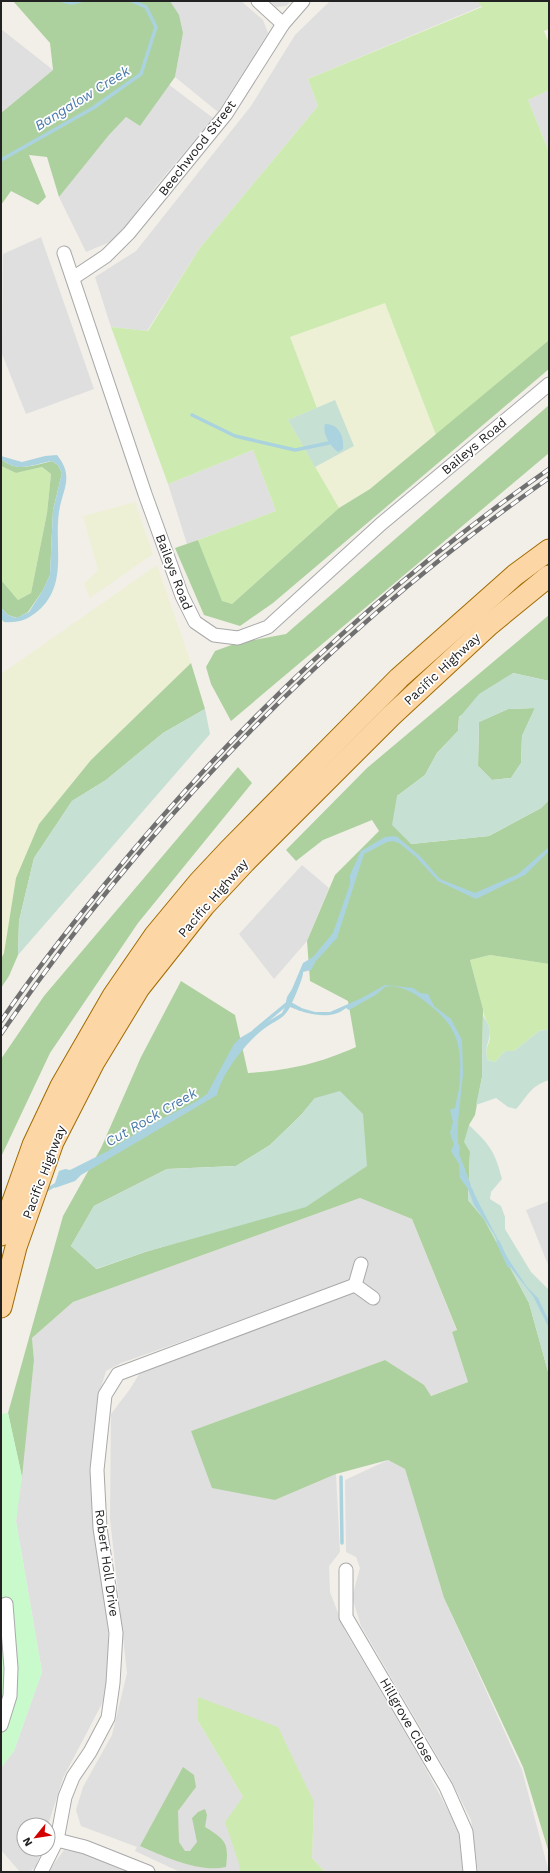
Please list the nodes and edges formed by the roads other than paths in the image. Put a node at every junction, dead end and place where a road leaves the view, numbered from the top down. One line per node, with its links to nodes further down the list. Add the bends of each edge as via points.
1 (258, 1): 3 (street)
2 (303, 1): 3 (street, Beechwood Street)
3 (284, 24): 5 (street, Beechwood Street, via 226,114 130,233 106,256)
4 (64, 253): 5 (street, Baileys Road)
5 (73, 278): 6 (street, Baileys Road, via 182,596 195,622 214,635 238,638 268,627 381,524)
6 (549, 384)
7 (549, 550): 9 (main road, Pacific Highway, via 515,575 399,678 199,882 154,935 113,996 68,1072)
8 (549, 576): 9 (main road, Pacific Highway, via 489,625 391,716 204,906 139,988)
9 (43, 1144): 10 (main road, Pacific Highway)
10 (9, 1241): 14 (main road, Pacific Highway)
11 (361, 1264): 12 (street)
12 (355, 1285): 13 (street); 18 (street, Robert Holl Drive, via 118,1374 105,1395 98,1470 100,1528 116,1633 113,1683 108,1718 73,1777 65,1797)
13 (373, 1298)
14 (1, 1307)
15 (346, 1570): 21 (street, Hillgrove Close, via 346,1617 446,1787 466,1832)
16 (6, 1604): 17 (street, via 11,1668 10,1696)
17 (1, 1725)
18 (57, 1840): 19 (street, Robert Holl Drive); 20 (street, via 84,1847)
19 (41, 1872)
20 (148, 1872)
21 (470, 1872)

